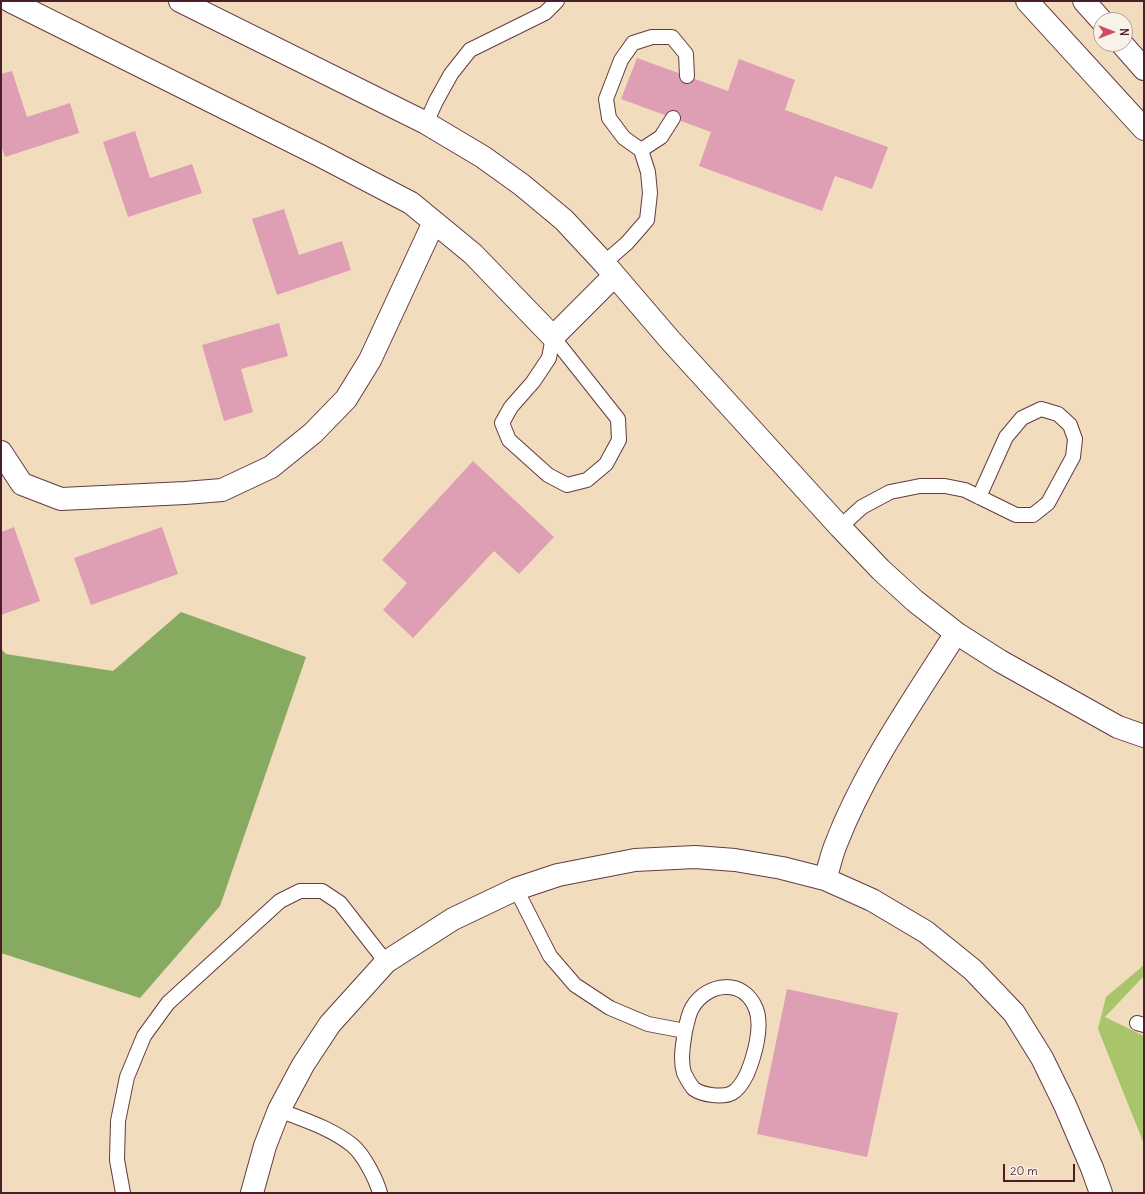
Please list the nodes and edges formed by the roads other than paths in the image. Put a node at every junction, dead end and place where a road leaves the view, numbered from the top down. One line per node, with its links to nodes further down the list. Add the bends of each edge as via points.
1 (180, 1): 11 (street)
2 (557, 1): 11 (lane, via 545,13 470,50 451,74)
3 (1027, 1): 12 (street)
4 (1084, 1): 6 (street)
5 (12, 2): 14 (street, via 390,192 410,203)
6 (1094, 12)
7 (1129, 52): 8 (street)
8 (1144, 69)
9 (687, 76): 13 (lane, via 686,54 672,37 652,36 633,43 621,60 606,99 609,118 624,138)
10 (674, 118): 13 (lane, via 661,137)
11 (426, 123): 15 (street, via 483,157 522,185 564,220)
12 (1144, 129)
13 (640, 150): 15 (lane, via 650,186 647,220)
14 (434, 222): 16 (street, via 472,254); 17 (street, via 370,360 346,399 313,433 271,467 222,490 61,499 22,484)
15 (609, 269): 16 (street); 19 (street, via 670,340)
16 (553, 336): 16 (lane, via 618,419 619,440 606,464 587,480 567,485 548,475 509,440 502,423 511,407 533,382 549,358)
17 (1, 452)
18 (979, 497): 18 (lane, via 1016,515 1032,515 1048,503 1074,457 1075,439 1070,424 1058,414 1041,409 1022,418 1006,437); 19 (lane, via 965,490 945,486 920,486 890,492 862,507)
19 (840, 526): 20 (street, via 881,570)
20 (956, 633): 21 (street, via 1000,661 1118,727); 22 (street, via 882,748 835,846)
21 (1144, 736)
22 (825, 880): 23 (street, via 782,868 735,860 694,857 635,860 558,875); 30 (street, via 872,900 926,932 973,970 1014,1012 1042,1058 1065,1105)
23 (516, 889): 24 (street, via 453,919); 25 (lane, via 550,956 575,986 610,1008 648,1024)
24 (386, 962): 26 (street, via 330,1024 303,1065); 27 (lane, via 340,903 322,891 300,891 280,901 168,1003 144,1036 127,1078 118,1121 117,1160)
25 (685, 1031): 25 (lane, via 692,1009 704,994 719,987 735,988 747,994 756,1010 758,1028 749,1069 744,1080 732,1093 714,1096 694,1089 684,1074 682,1054)
26 (280, 1110): 28 (street, via 265,1146); 29 (lane, via 325,1128 353,1146 371,1170)
27 (123, 1193)
28 (252, 1193)
29 (380, 1193)
30 (1101, 1193)

